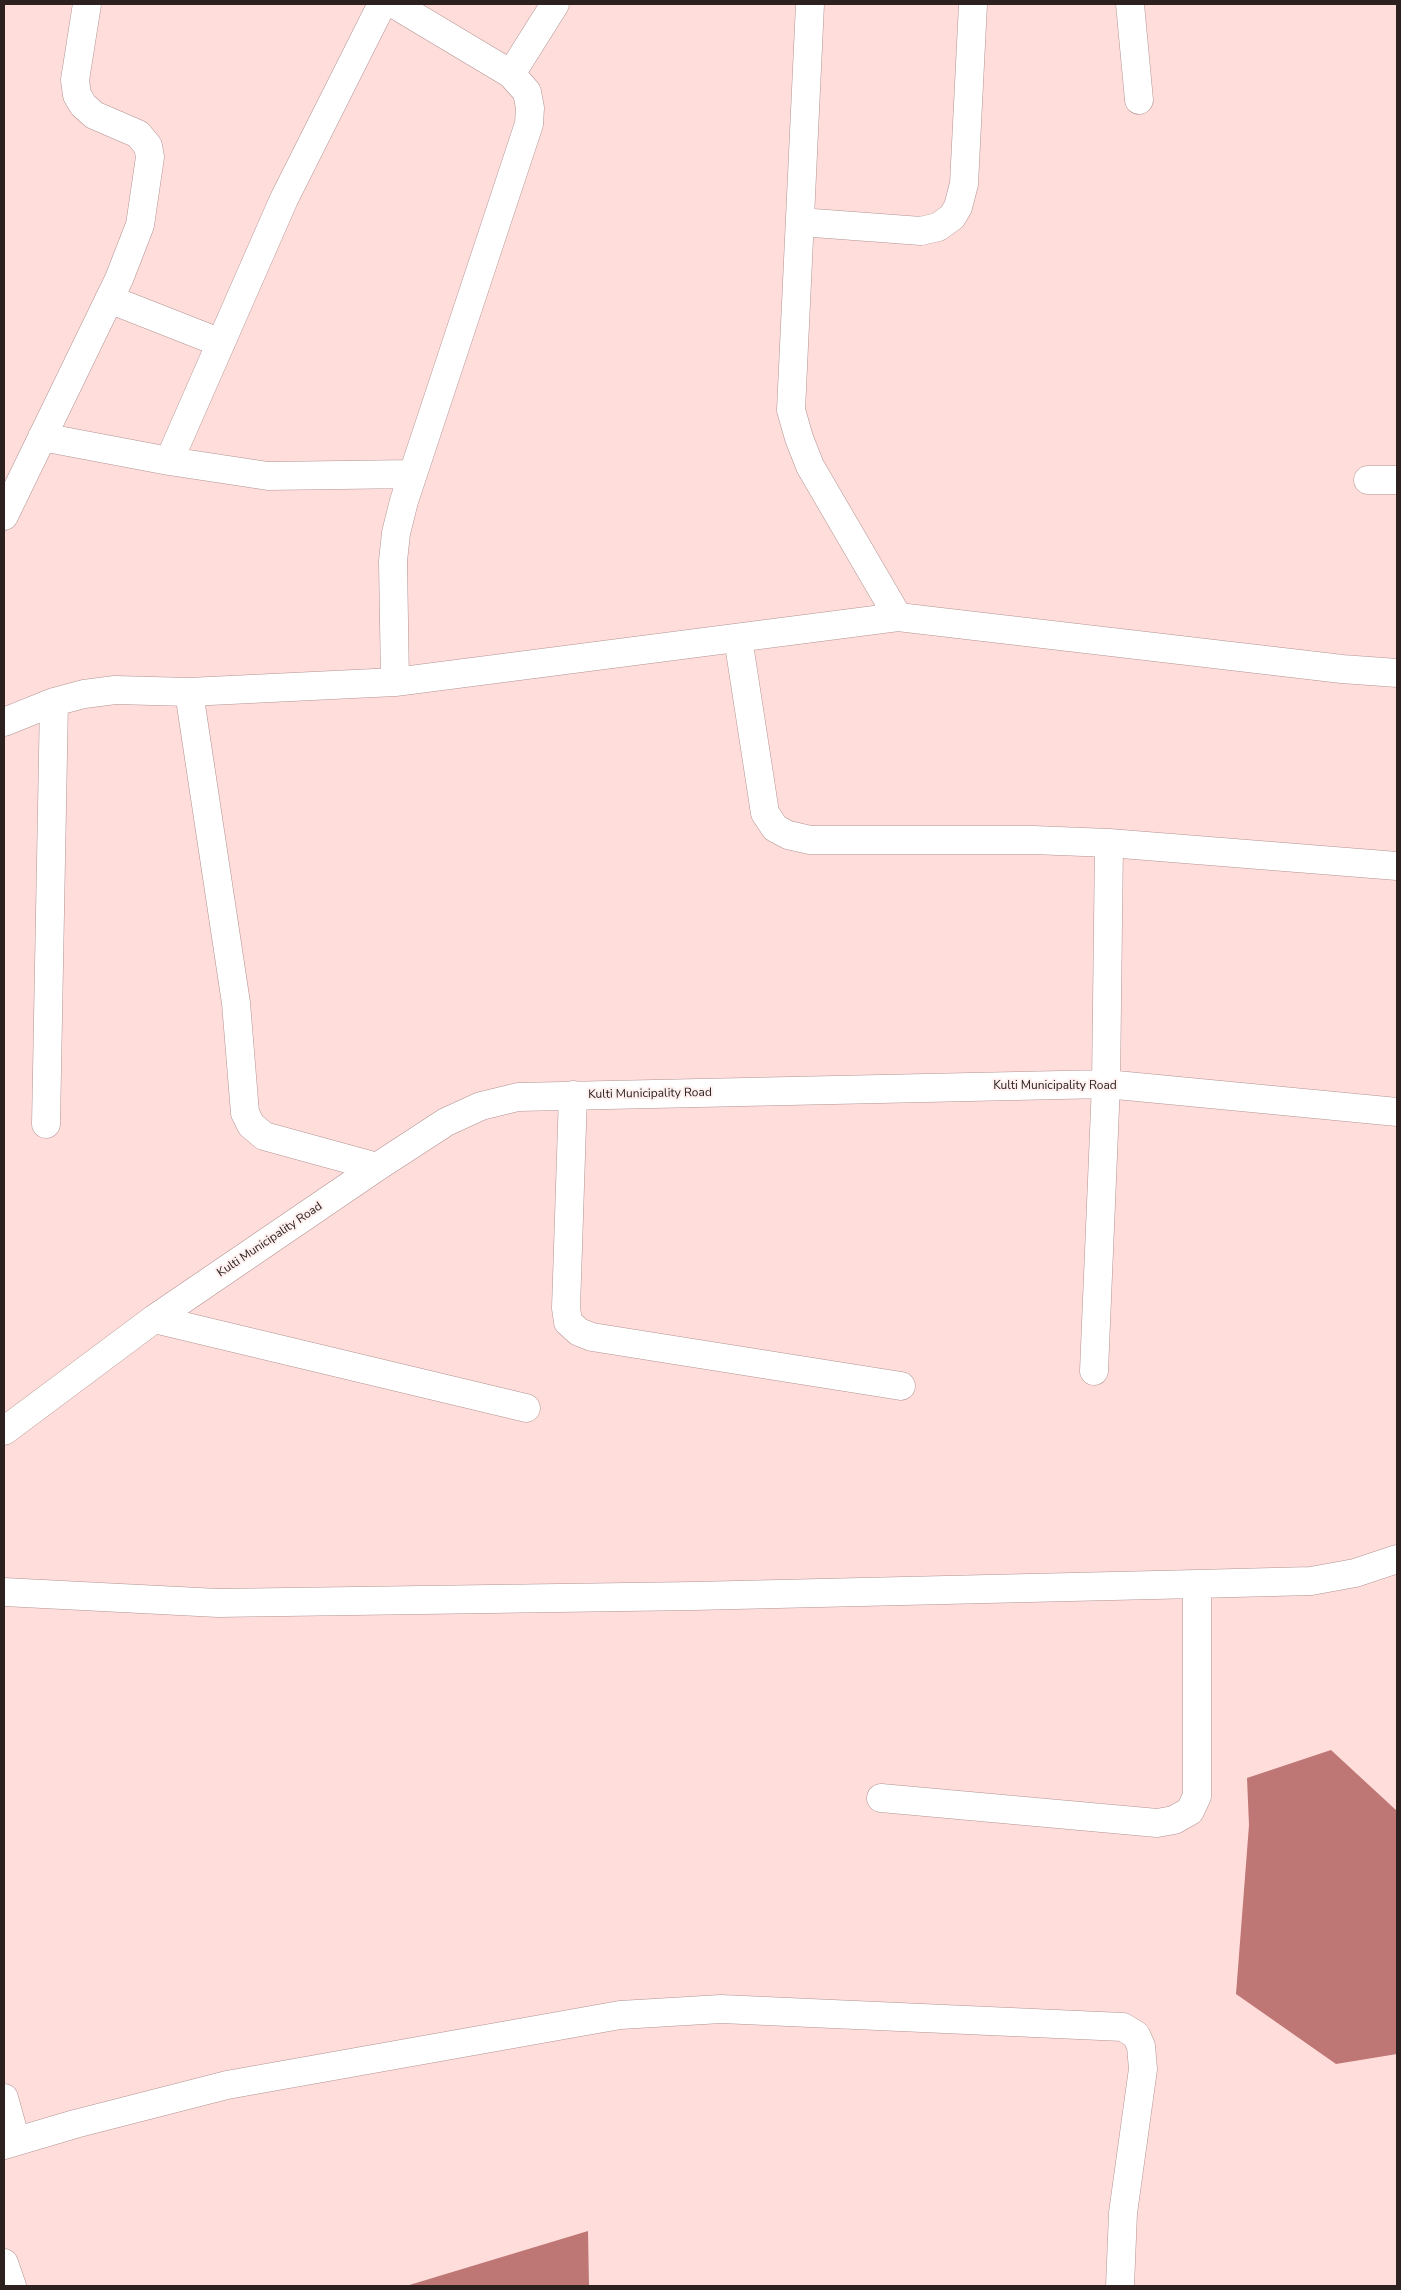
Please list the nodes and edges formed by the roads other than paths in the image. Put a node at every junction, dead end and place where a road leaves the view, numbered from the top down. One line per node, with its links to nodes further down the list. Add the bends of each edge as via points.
1 (87, 4): 11 (street, via 75,80 77,95 94,115 138,134 148,146 150,157 140,225)
2 (382, 4): 12 (street, via 284,199)
3 (394, 4): 8 (street)
4 (556, 4): 8 (street)
5 (810, 4): 10 (street)
6 (973, 4): 10 (street, via 964,184 952,217 938,227 921,230)
7 (1130, 4): 9 (street)
8 (511, 74): 15 (street, via 526,92 530,108 528,124)
9 (1139, 100)
10 (800, 222): 19 (street, via 791,410 810,466)
11 (109, 299): 12 (street); 13 (street)
12 (221, 343): 14 (street)
13 (42, 437): 14 (street); 18 (street)
14 (169, 461): 15 (street, via 268,476)
15 (413, 474): 22 (street, via 396,533 393,561)
16 (1368, 480): 17 (street)
17 (1397, 480)
18 (4, 516)
19 (898, 617): 20 (street); 21 (street)
20 (738, 638): 22 (street); 26 (street, via 765,813 775,828 810,840)
21 (1397, 673)
22 (395, 682): 23 (street)
23 (188, 692): 24 (street, via 115,690); 32 (street, via 236,1003 244,1113 250,1126 264,1136)
24 (54, 702): 25 (street); 31 (street)
25 (4, 722)
26 (1110, 843): 27 (street); 28 (street)
27 (1397, 866)
28 (1106, 1084): 29 (street, Kulti Municipality Road); 30 (street, Kulti Municipality Road); 34 (street)
29 (573, 1095): 32 (street, Kulti Municipality Road, via 518,1097 481,1106 446,1122); 35 (street, via 566,1308 568,1322 579,1332 592,1337)
30 (1397, 1112)
31 (46, 1124)
32 (377, 1167): 33 (street, Kulti Municipality Road)
33 (154, 1319): 36 (street); 37 (street, Kulti Municipality Road)
34 (1094, 1371)
35 (902, 1386)
36 (526, 1408)
37 (4, 1431)
38 (1397, 1559): 39 (street, via 1355,1573 1311,1581)
39 (1196, 1584): 40 (street, via 218,1603); 41 (street, via 1197,1796 1190,1812 1174,1820 1157,1823)
40 (4, 1592)
41 (881, 1798)
42 (4, 2098): 43 (street)
43 (10, 2143): 46 (street, via 227,2085 620,2015 721,2009 1123,2027 1136,2035 1144,2069 1123,2213)
44 (4, 2263): 45 (street)
45 (12, 2286)
46 (1120, 2286)

